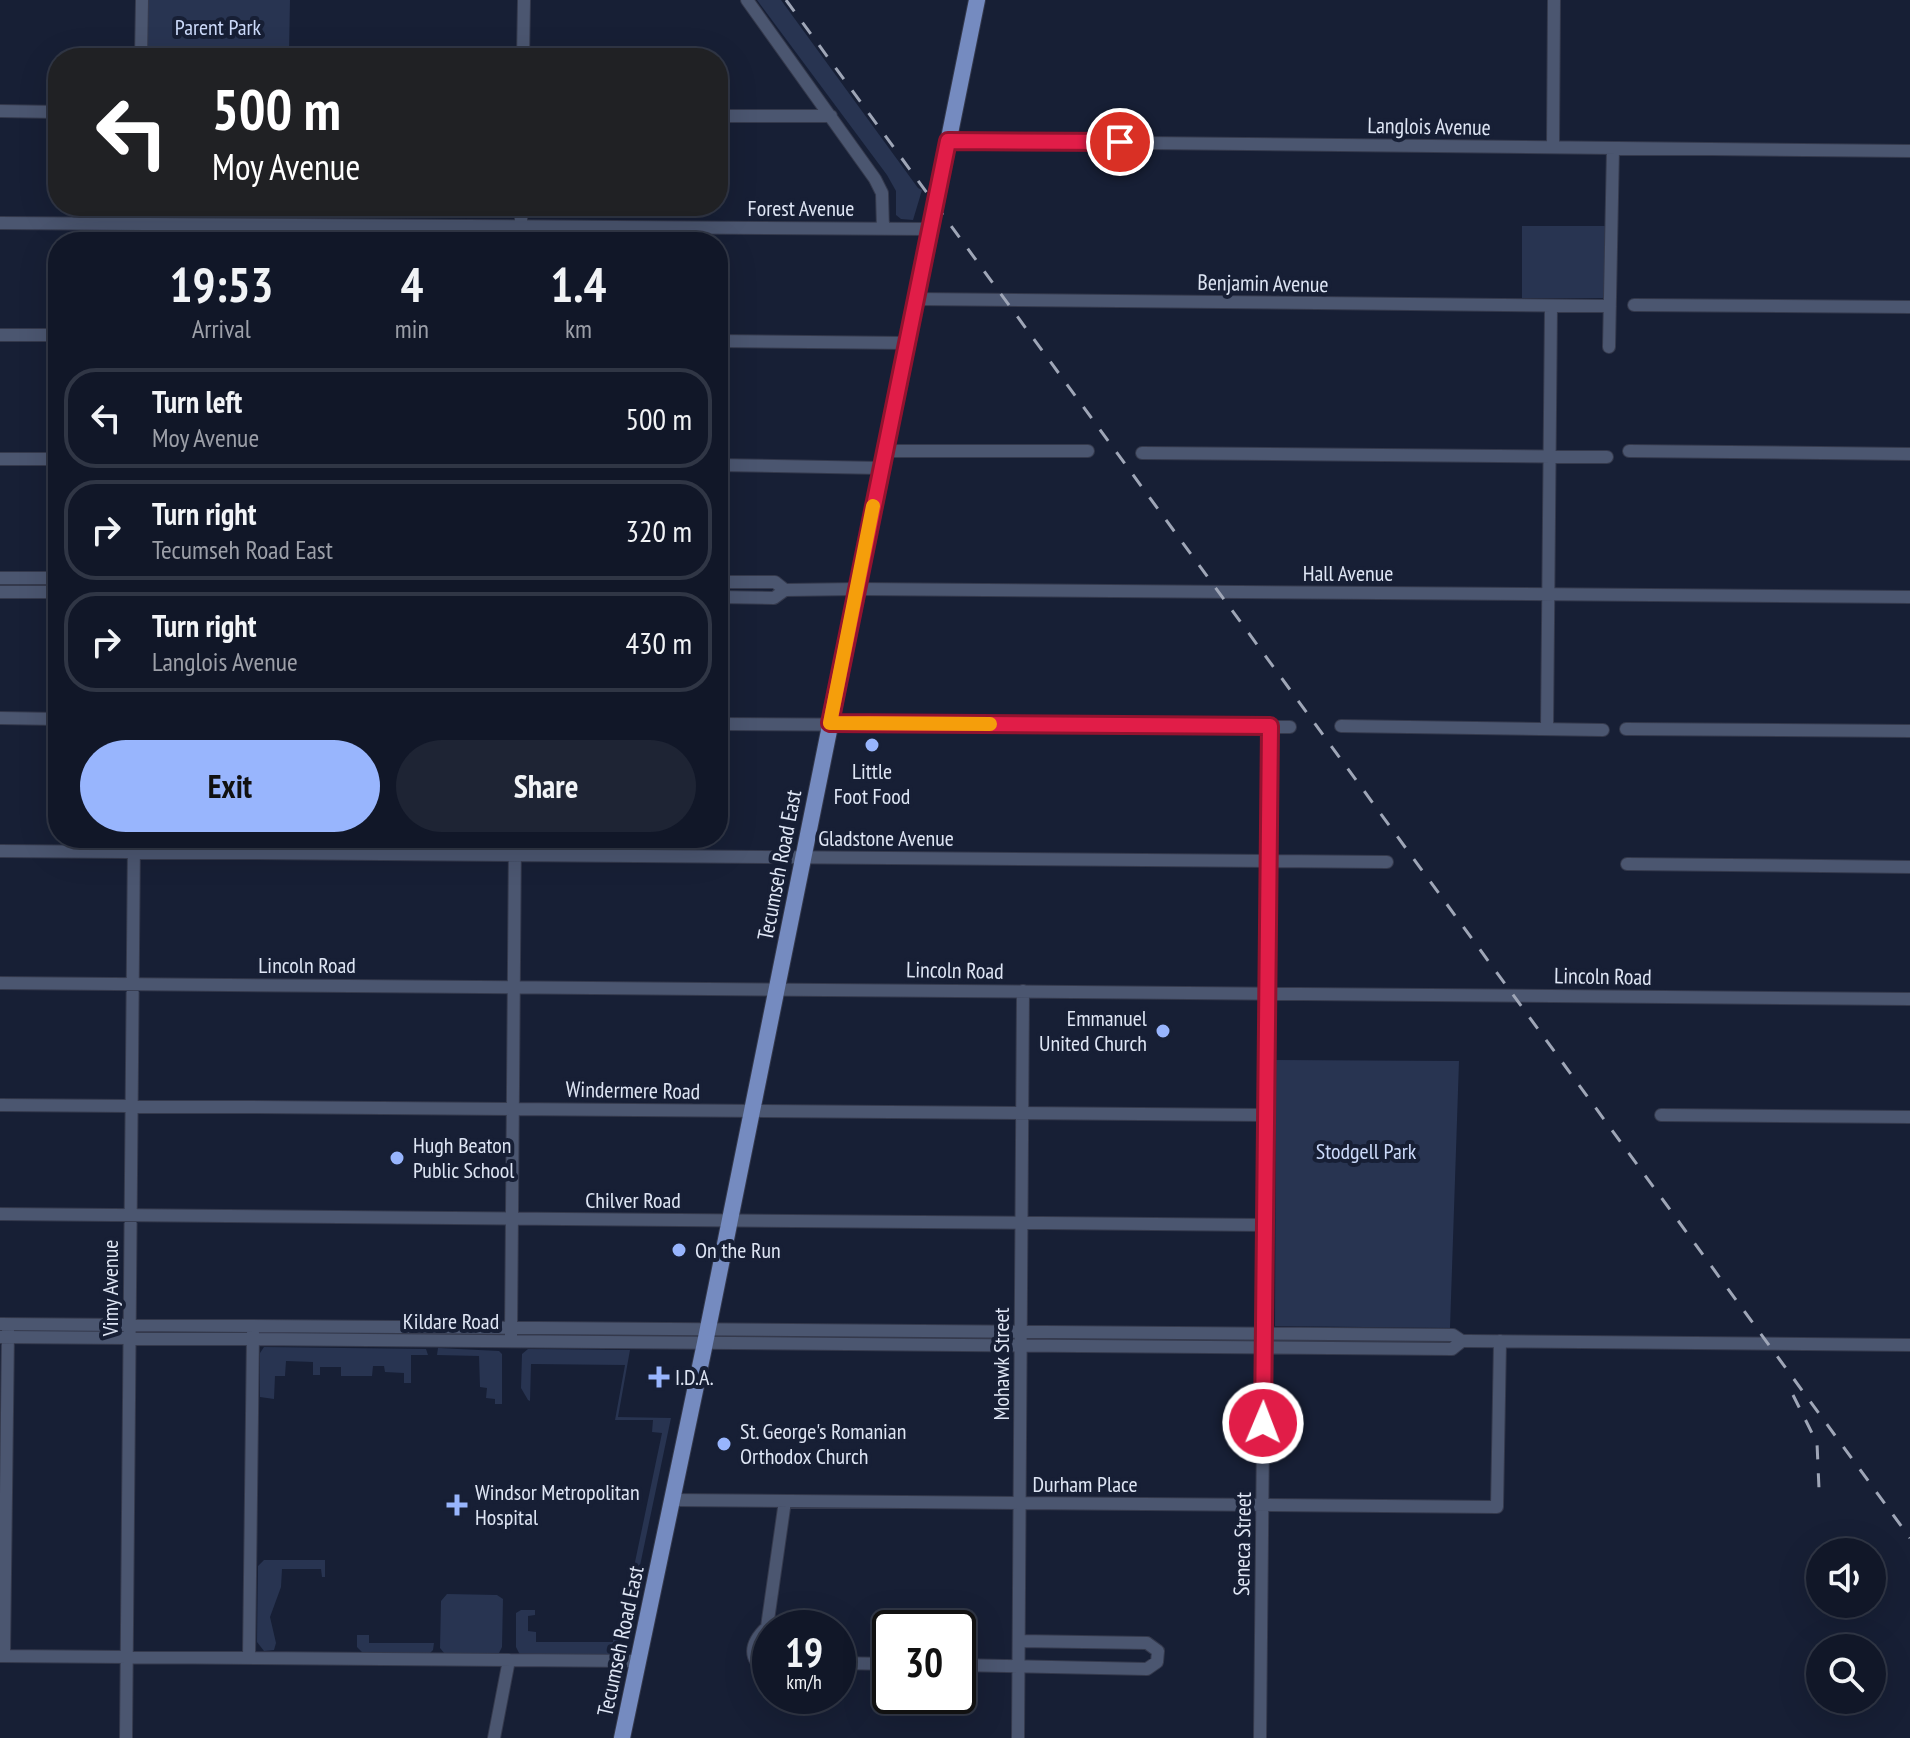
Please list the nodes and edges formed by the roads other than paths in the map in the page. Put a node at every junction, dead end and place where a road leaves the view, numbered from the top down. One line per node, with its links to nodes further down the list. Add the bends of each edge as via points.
1 (142, 0): 6 (street)
2 (524, 0): 7 (street)
3 (747, 0): 11 (street)
4 (977, 0): 12 (main road, Tecumseh Road East)
5 (1554, 0): 13 (street)
6 (141, 48)
7 (523, 48)
8 (0, 111): 9 (street)
9 (48, 112)
10 (728, 116): 11 (street)
11 (831, 116): 21 (street, via 882,193)
12 (948, 141): 13 (street, Langlois Avenue); 22 (main road, Tecumseh Road East)
13 (1553, 147): 14 (street, Langlois Avenue)
14 (1613, 148): 15 (street, Langlois Avenue); 28 (street)
15 (1910, 151)
16 (139, 216): 19 (street)
17 (521, 216): 20 (street)
18 (0, 223): 19 (street, Forest Avenue)
19 (139, 224): 20 (street, Forest Avenue); 23 (street)
20 (521, 226): 21 (street, Forest Avenue); 24 (street)
21 (883, 229): 22 (street, Forest Avenue)
22 (930, 229): 25 (main road, Tecumseh Road East)
23 (139, 232)
24 (521, 232)
25 (916, 299): 27 (street, Benjamin Avenue); 33 (main road, Tecumseh Road East)
26 (1634, 305): 29 (street)
27 (1551, 306): 28 (street, Benjamin Avenue); 39 (street)
28 (1610, 306): 34 (street)
29 (1910, 307)
30 (0, 335): 31 (street)
31 (48, 335)
32 (728, 341): 33 (street)
33 (907, 343): 43 (main road, Tecumseh Road East)
34 (1609, 347)
35 (1088, 451): 43 (street)
36 (1629, 451): 38 (street)
37 (1142, 453): 39 (street)
38 (1910, 454)
39 (1550, 457): 40 (street); 52 (street)
40 (1607, 457)
41 (0, 459): 42 (street)
42 (48, 459)
43 (883, 459): 44 (street); 48 (main road, Tecumseh Road East)
44 (728, 465)
45 (0, 578): 46 (street)
46 (48, 578)
47 (728, 582): 49 (street, Hall Avenue, via 775,582)
48 (857, 589): 49 (street, Hall Avenue); 52 (street, Hall Avenue); 57 (main road, Tecumseh Road East)
49 (785, 590): 53 (street, Hall Avenue, via 774,598)
50 (0, 592): 51 (street)
51 (48, 592)
52 (1548, 595): 54 (street, Hall Avenue); 62 (street)
53 (728, 597)
54 (1910, 597)
55 (0, 718): 56 (street)
56 (48, 719)
57 (830, 723): 58 (street); 59 (street); 71 (main road, Tecumseh Road East)
58 (728, 724)
59 (1270, 726): 61 (street); 72 (street, Seneca Street)
60 (1341, 726): 62 (street)
61 (1290, 727)
62 (1547, 729): 64 (street)
63 (1626, 729): 65 (street)
64 (1603, 730)
65 (1910, 731)
66 (133, 848): 69 (street, Vimy Avenue)
67 (515, 848): 70 (street)
68 (0, 851): 69 (street, Gladstone Avenue)
69 (133, 852): 70 (street, Gladstone Avenue); 77 (street, Vimy Avenue)
70 (515, 855): 71 (street, Gladstone Avenue); 78 (street)
71 (803, 857): 72 (street, Gladstone Avenue); 79 (main road, Tecumseh Road East)
72 (1269, 861): 73 (street, Gladstone Avenue); 81 (street, Seneca Street)
73 (1387, 862)
74 (1627, 864): 75 (street)
75 (1910, 867)
76 (0, 983): 77 (street, Lincoln Road)
77 (132, 984): 78 (street, Lincoln Road); 84 (street, Vimy Avenue)
78 (514, 987): 79 (street, Lincoln Road); 85 (street)
79 (776, 988): 80 (street, Lincoln Road); 86 (main road, Tecumseh Road East)
80 (1023, 991): 81 (street, Lincoln Road); 87 (street, Mohawk Street)
81 (1268, 993): 82 (street, Lincoln Road); 88 (street, Seneca Street)
82 (1910, 999)
83 (0, 1105): 84 (street, Windermere Road)
84 (131, 1106): 85 (street, Windermere Road); 92 (street, Vimy Avenue)
85 (513, 1109): 86 (street, Windermere Road); 93 (street)
86 (751, 1111): 87 (street, Windermere Road); 94 (main road, Tecumseh Road East)
87 (1022, 1113): 88 (street, Windermere Road); 95 (street, Mohawk Street)
88 (1266, 1115): 96 (street, Seneca Street)
89 (1661, 1115): 90 (street)
90 (1910, 1117)
91 (0, 1214): 92 (street, Chilver Road)
92 (131, 1215): 93 (street, Chilver Road); 97 (street, Vimy Avenue)
93 (512, 1218): 94 (street, Chilver Road); 98 (street)
94 (729, 1220): 95 (street, Chilver Road); 104 (main road, Tecumseh Road East)
95 (1022, 1223): 96 (street, Chilver Road); 101 (street, Mohawk Street)
96 (1265, 1225): 103 (street, Seneca Street)
97 (130, 1325): 100 (street, Kildare Road); 102 (street, Kildare Road); 105 (street, Vimy Avenue)
98 (511, 1327): 102 (street, Kildare Road); 104 (street, Kildare Road); 106 (street)
99 (902, 1330): 101 (street, Kildare Road); 104 (street, Kildare Road); 109 (street)
100 (4, 1331): 105 (street, Kildare Road); 119 (street)
101 (1021, 1331): 103 (street, Kildare Road); 111 (street, Mohawk Street)
102 (253, 1333): 105 (street, Kildare Road); 106 (street, Kildare Road); 121 (street)
103 (1264, 1334): 107 (street, Kildare Road, via 1453,1335); 112 (street, Seneca Street)
104 (706, 1336): 106 (street, Kildare Road); 109 (street, Kildare Road); 113 (main road, Tecumseh Road East)
105 (130, 1338): 120 (street, Vimy Avenue)
106 (511, 1341)
107 (1462, 1341): 108 (street, Kildare Road); 112 (street, Kildare Road, via 1452,1349)
108 (1500, 1341): 110 (street, Kildare Road); 116 (street, Durham Place, via 1497,1507)
109 (902, 1345): 111 (street, Kildare Road)
110 (1910, 1345)
111 (1021, 1346): 112 (street, Kildare Road); 115 (street, Mohawk Street)
112 (1264, 1348): 116 (street, Seneca Street)
113 (672, 1500): 114 (street, Durham Place); 123 (main road, Tecumseh Road East)
114 (785, 1501): 115 (street, Durham Place); 117 (street)
115 (1020, 1503): 116 (street, Durham Place); 118 (street, Mohawk Street)
116 (1263, 1505): 130 (street, Seneca Street)
117 (770, 1610)
118 (1019, 1641): 125 (street, Mohawk Street); 125 (street, via 1147,1643 1159,1656 1147,1669)
119 (2, 1656): 120 (street)
120 (127, 1657): 121 (street); 126 (street, Vimy Avenue)
121 (249, 1658): 122 (street)
122 (509, 1660): 123 (street); 127 (street)
123 (638, 1661): 128 (main road, Tecumseh Road East)
124 (976, 1665): 125 (street)
125 (1019, 1666): 129 (street, Mohawk Street)
126 (126, 1738)
127 (494, 1738)
128 (622, 1738)
129 (1018, 1738)
130 (1260, 1738)

